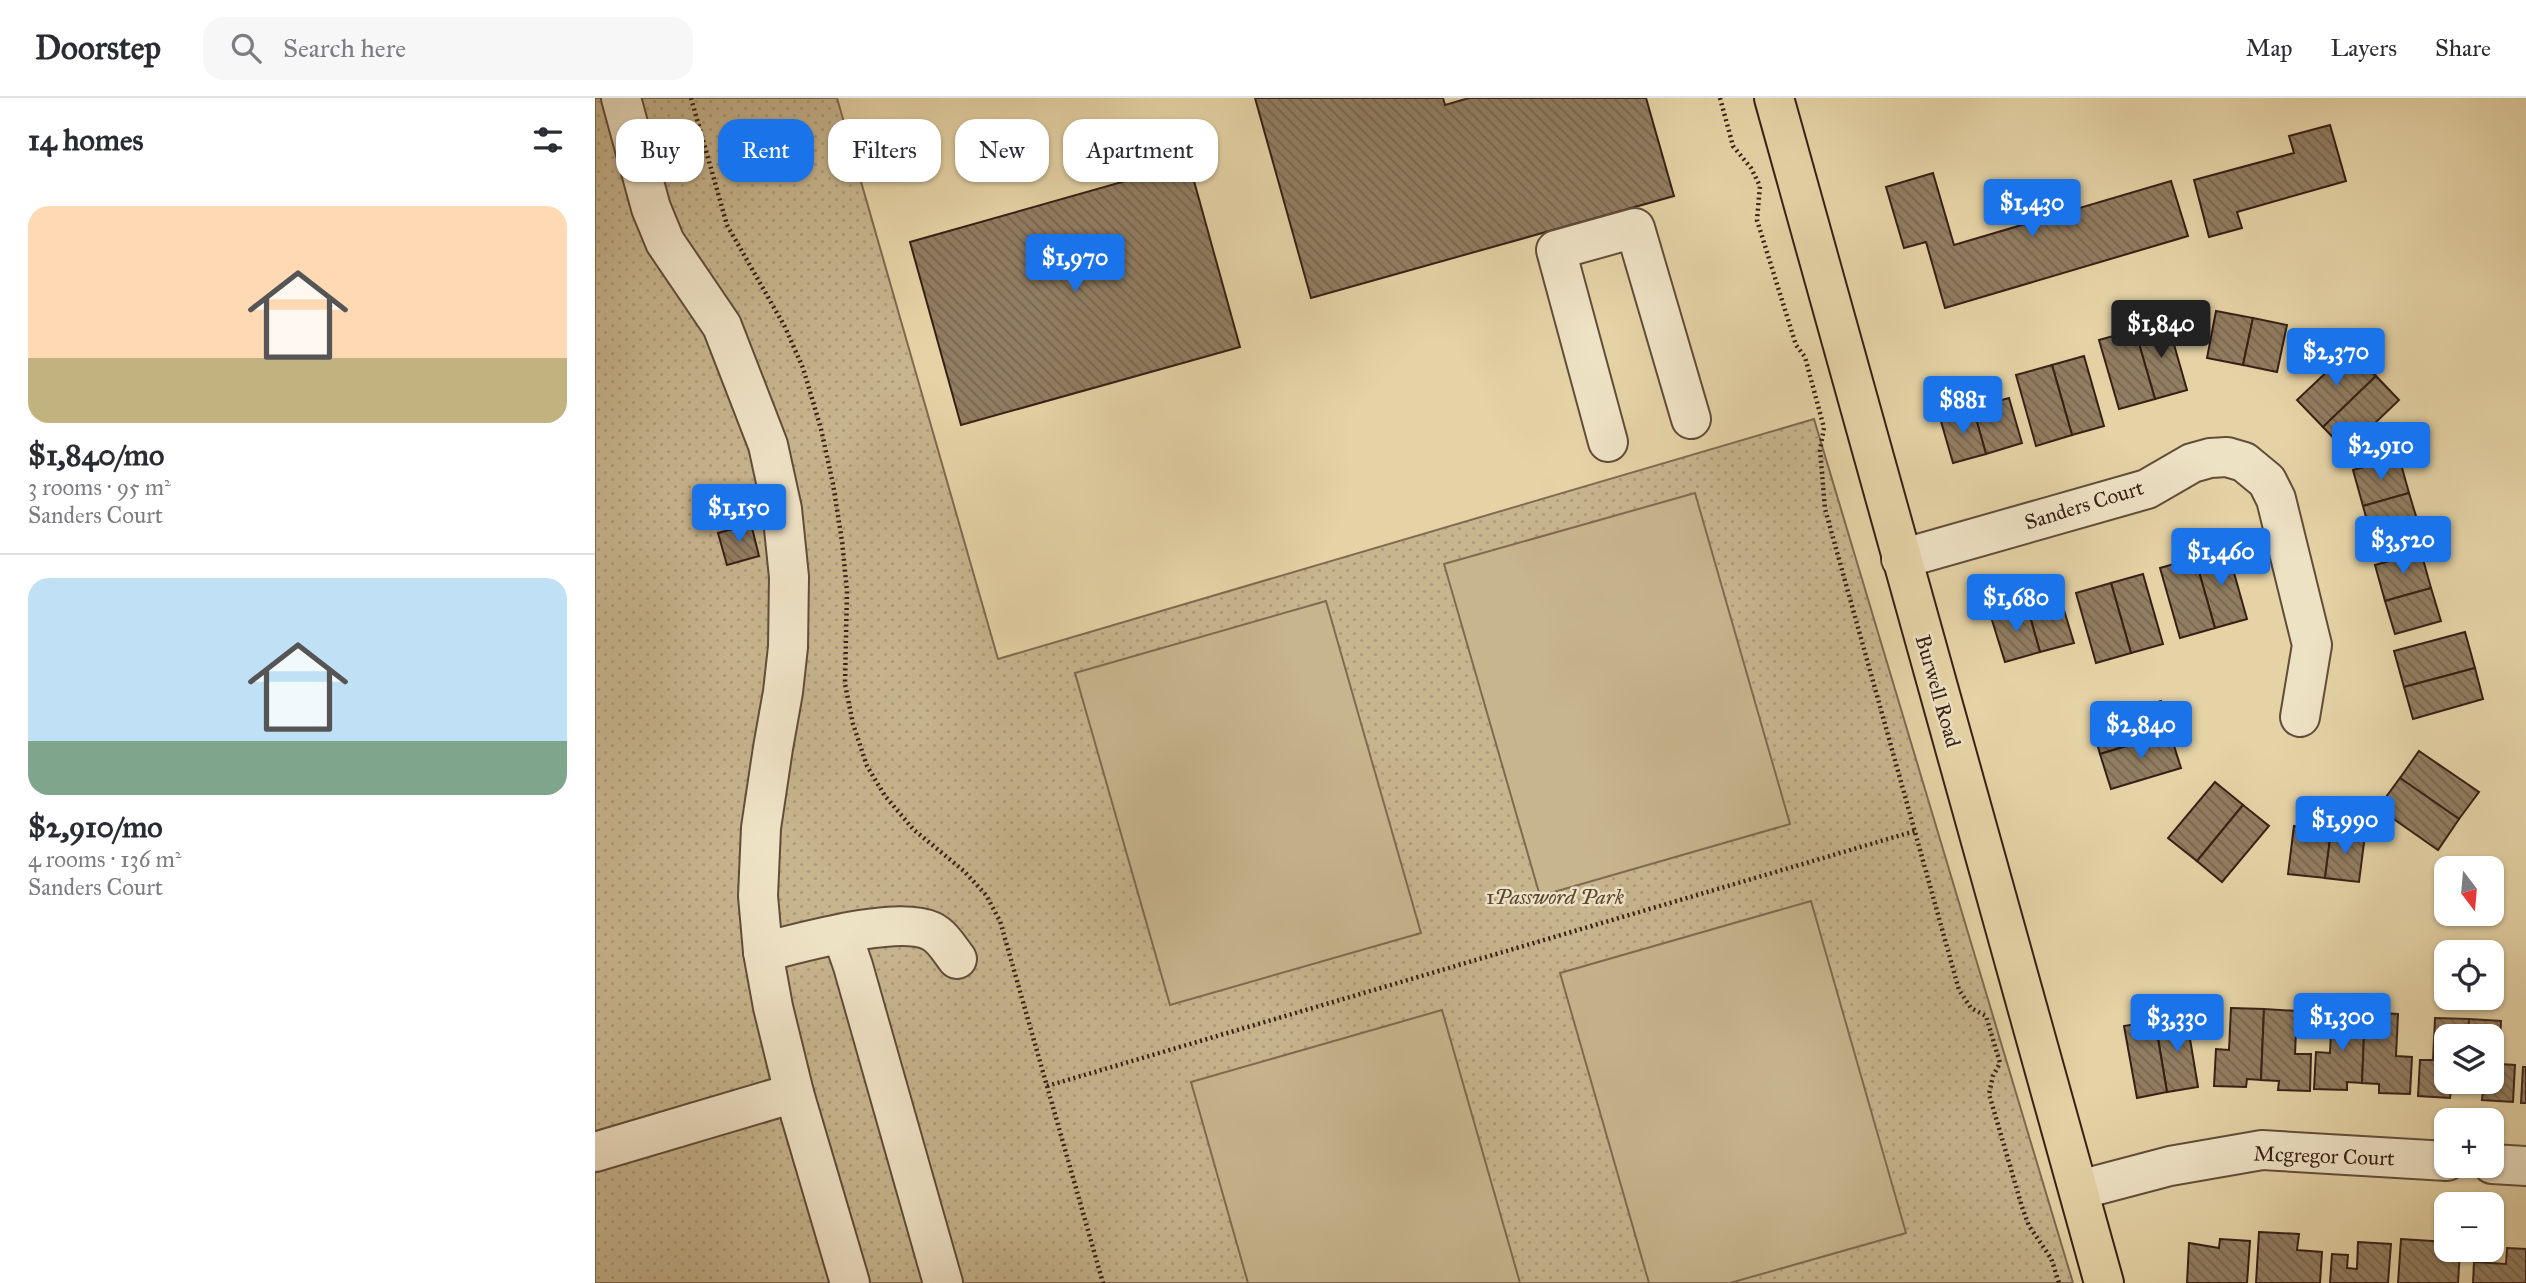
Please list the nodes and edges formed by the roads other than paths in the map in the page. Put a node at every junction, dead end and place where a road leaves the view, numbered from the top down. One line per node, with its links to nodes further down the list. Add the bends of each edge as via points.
1 (1774, 98): 5 (main road, Burwell Road)
2 (624, 99): 8 (street, via 664,242 722,326 768,445 782,509 789,577 788,647 761,828 758,897)
3 (1691, 419): 4 (street, via 1635,228 1556,250)
4 (1608, 442)
5 (1901, 559): 6 (street, Sanders Court, via 2147,489 2192,463 2227,457 2244,462 2267,481 2276,499 2312,645); 15 (main road, Burwell Road)
6 (2300, 717)
7 (842, 934): 8 (street); 9 (street, via 916,928 932,932); 17 (street)
8 (764, 952): 10 (street)
9 (957, 959)
10 (794, 1093): 11 (street); 16 (street)
11 (595, 1152)
12 (2434, 1160): 15 (street, Mcgregor Court, via 2262,1150 2170,1166)
13 (2504, 1165): 14 (street)
14 (2526, 1166)
15 (2079, 1191): 18 (main road, Burwell Road)
16 (851, 1283)
17 (943, 1283)
18 (2104, 1283)

